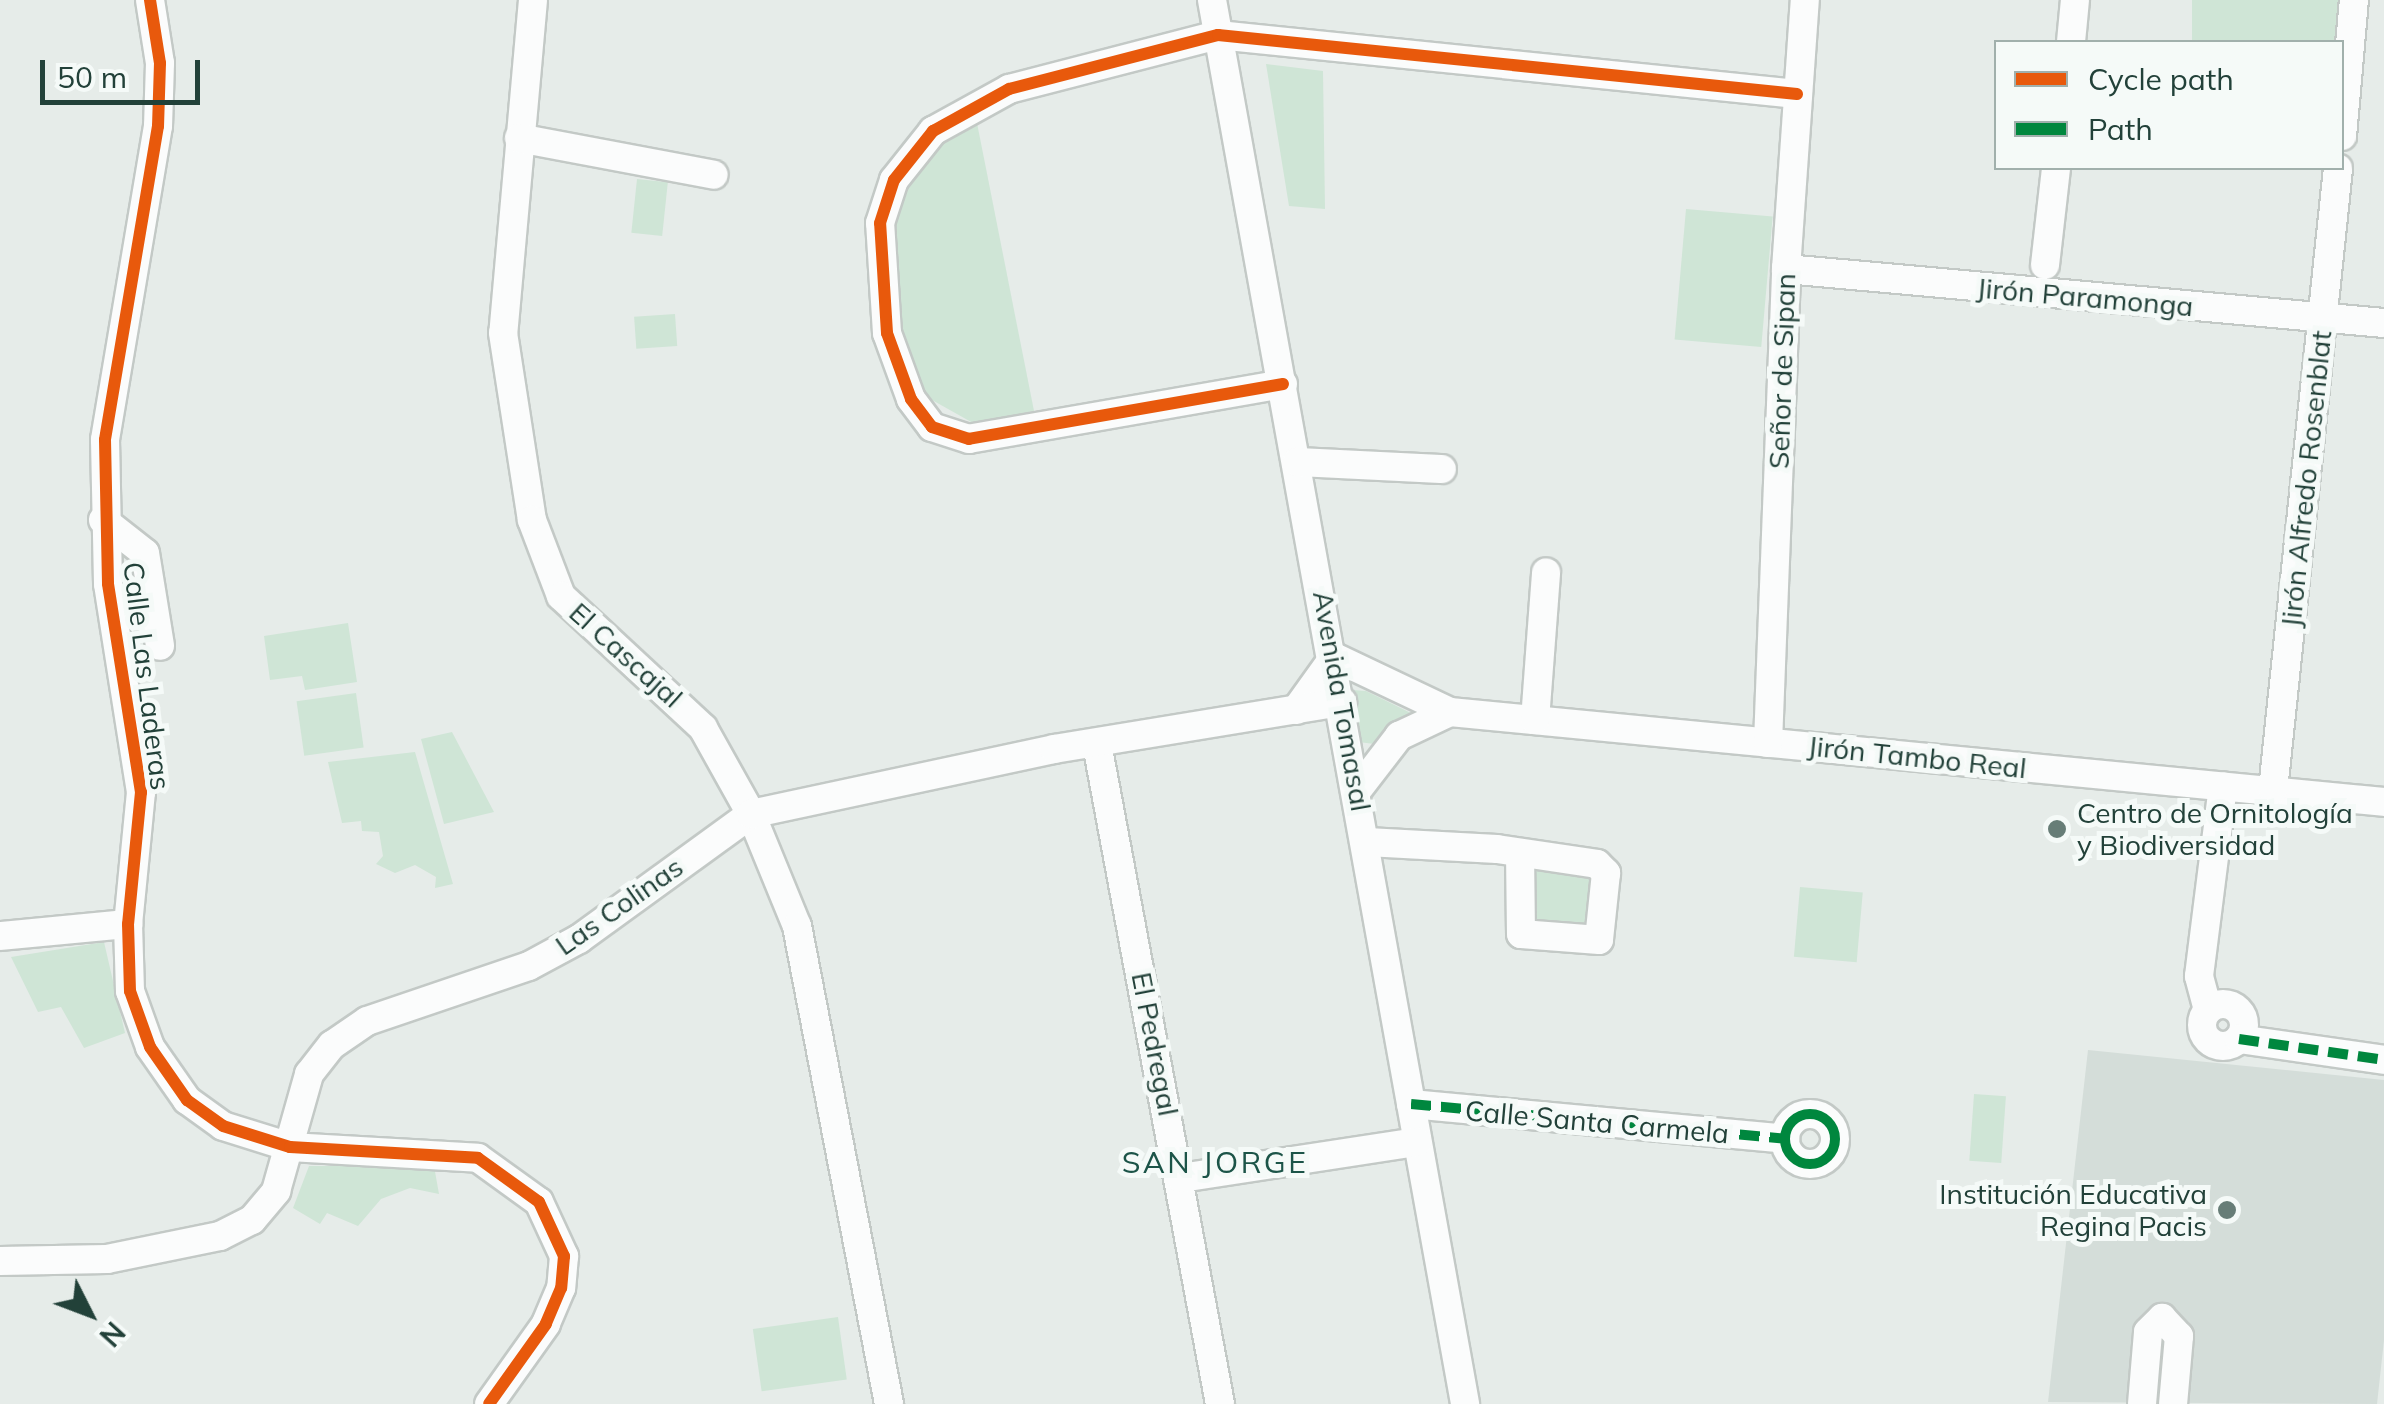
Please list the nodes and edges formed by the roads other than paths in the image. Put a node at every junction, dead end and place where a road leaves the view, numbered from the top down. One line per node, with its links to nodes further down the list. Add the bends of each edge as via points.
1 (150, 0): 22 (street, Calle Las Laderas, via 160,63 158,126 105,440)
2 (533, 0): 11 (street, El Cascajal)
3 (1212, 0): 7 (street, Avenida Tomasal)
4 (1806, 0): 9 (street, Señor de Sipan)
5 (2076, 0): 8 (street)
6 (2354, 0): 10 (street)
7 (1218, 35): 9 (street); 19 (street, Avenida Tomasal); 19 (street, via 1009,89 933,132 894,180 880,224 887,334 911,399 932,427 968,439)
8 (2070, 40)
9 (1797, 94): 16 (street, Señor de Sipan)
10 (2344, 113)
11 (519, 138): 14 (street); 36 (street, El Cascajal, via 503,334 544,558 561,596 595,634 668,690 703,728)
12 (2056, 170): 15 (street)
13 (2338, 170): 17 (street, Jirón Alfredo Rosenblat)
14 (714, 175)
15 (2045, 266)
16 (1786, 269): 17 (street, Jirón Paramonga); 30 (street, Señor de Sipan)
17 (2323, 316): 18 (street, Jirón Paramonga); 34 (street, Jirón Alfredo Rosenblat)
18 (2384, 324)
19 (1283, 384): 20 (street, Avenida Tomasal)
20 (1298, 462): 21 (street); 25 (street, Avenida Tomasal)
21 (1442, 469)
22 (104, 520): 24 (street, via 145,553); 39 (street, Calle Las Laderas, via 140,792)
23 (1546, 572): 29 (street)
24 (160, 646)
25 (1334, 657): 26 (street, Avenida Tomasal); 27 (street); 28 (street, Jirón Tambo Real)
26 (1342, 702): 27 (street, Las Colinas); 33 (street, Avenida Tomasal)
27 (1296, 710): 31 (street, Las Colinas)
28 (1450, 712): 29 (street, Jirón Tambo Real); 33 (street, via 1399,736)
29 (1535, 720): 30 (street, Jirón Tambo Real)
30 (1768, 743): 32 (street, Jirón Tambo Real)
31 (1097, 744): 36 (street, Las Colinas); 46 (street, El Pedregal)
32 (2223, 787): 34 (street, Jirón Tambo Real); 41 (street, via 2199,976 2208,1010 2236,1007 2244,1019 2239,1039)
33 (1358, 788): 37 (street, Avenida Tomasal)
34 (2273, 790): 35 (street, Jirón Tambo Real)
35 (2384, 802)
36 (750, 814): 45 (street, Las Colinas, via 579,939 529,966 367,1021 332,1045 309,1074); 49 (street, El Cascajal, via 797,926)
37 (1367, 842): 38 (street); 42 (street, Avenida Tomasal)
38 (1520, 854)
39 (128, 924): 40 (street); 45 (street, Calle Las Laderas, via 130,991 150,1047 186,1100 224,1126)
40 (0, 936)
41 (2384, 1060)
42 (1410, 1104): 43 (street, Calle Santa Carmela); 44 (street, Avenida Tomasal)
43 (1785, 1139)
44 (1417, 1142): 46 (street); 51 (street, Avenida Tomasal)
45 (290, 1147): 47 (street, Las Colinas, via 276,1190 252,1220 220,1236 107,1259); 48 (street, Calle Las Laderas, via 462,1155 512,1178 539,1202 564,1256 561,1288 546,1324)
46 (1180, 1178): 50 (street, El Pedregal)
47 (0, 1260)
48 (489, 1404)
49 (890, 1404)
50 (1220, 1404)
51 (1464, 1404)
52 (2142, 1404): 53 (street, via 2148,1332 2162,1318 2179,1336)
53 (2173, 1404)

